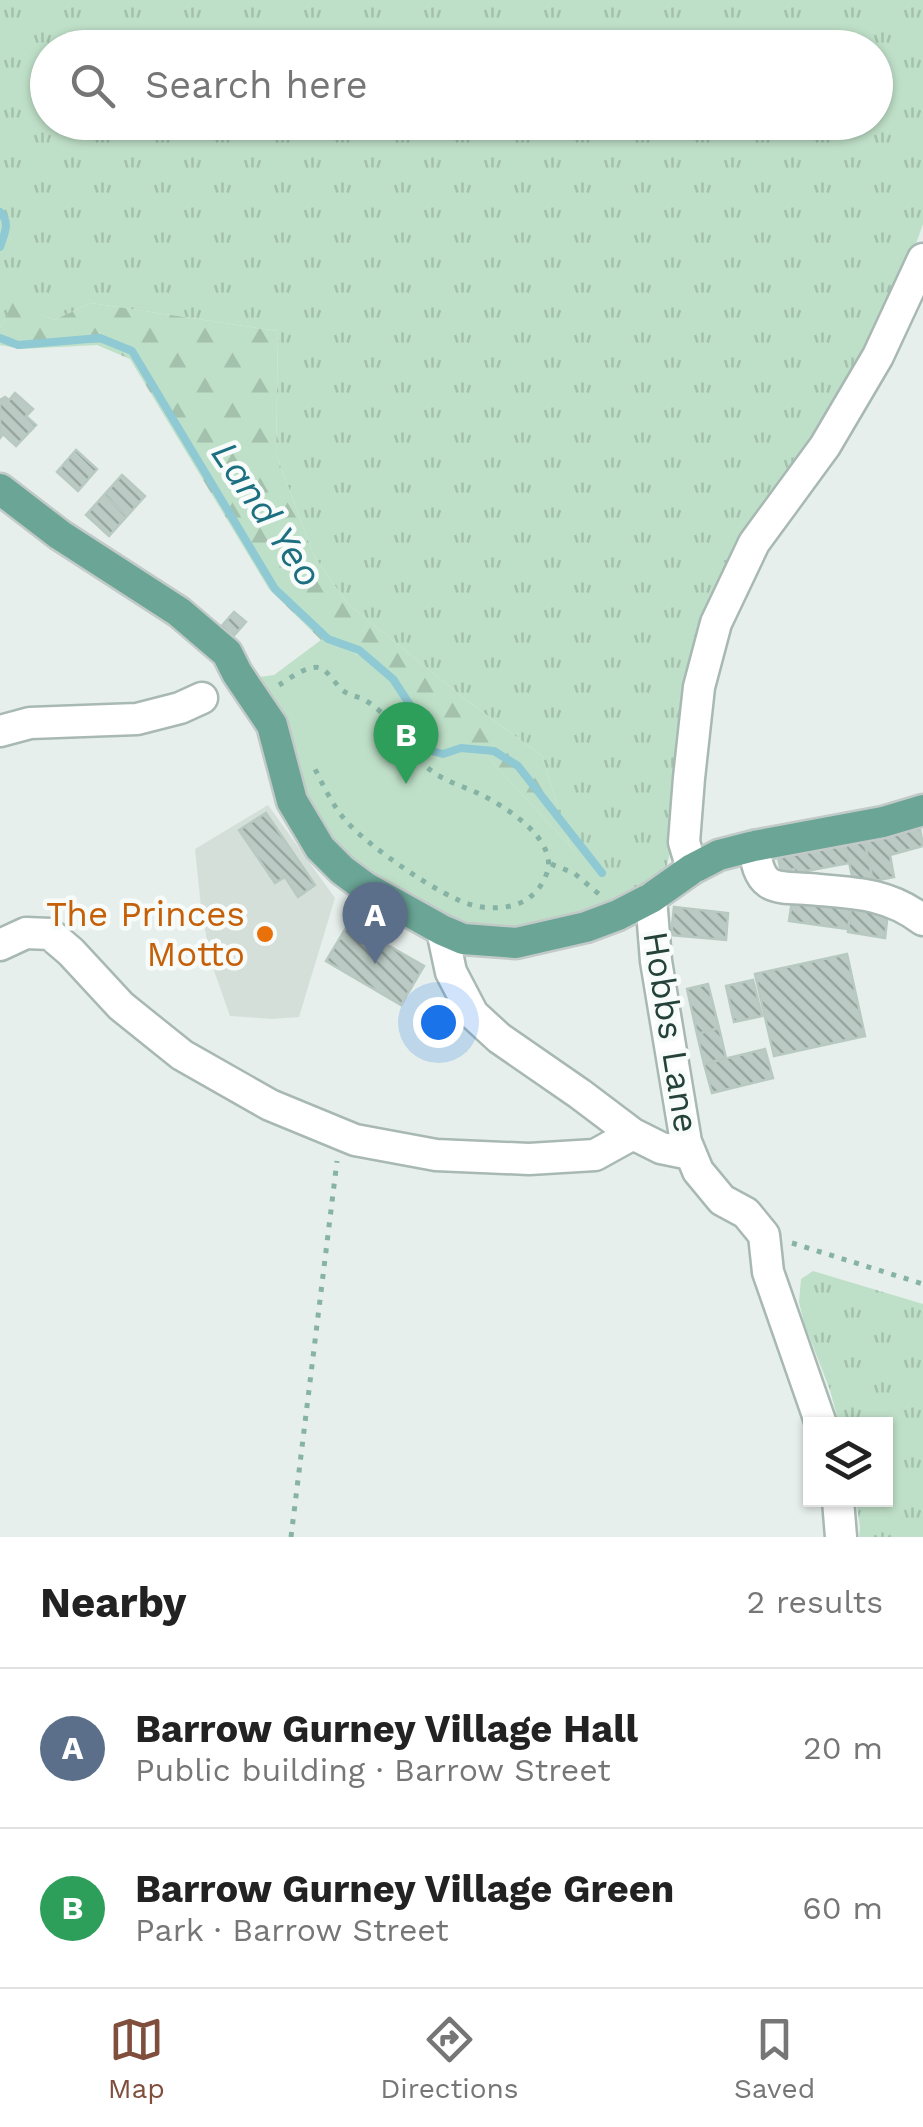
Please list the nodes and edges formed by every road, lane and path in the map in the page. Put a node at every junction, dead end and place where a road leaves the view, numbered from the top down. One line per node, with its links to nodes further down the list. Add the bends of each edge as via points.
1 (923, 260): 10 (street, via 878,356 825,446 754,543 716,623 699,686 689,778 684,842)
2 (0, 490): 3 (main road, via 179,612)
3 (273, 694): 9 (path, via 310,668 323,670 348,694 369,702 426,767 485,797 535,834); 14 (main road, via 272,725 292,801 320,848 366,887)
4 (202, 698): 5 (street, via 137,719 30,723)
5 (0, 731)
6 (310, 760): 9 (path, via 353,828 452,897 488,907 524,902)
7 (923, 810): 8 (main road)
8 (754, 846): 10 (main road); 13 (street, via 758,870 769,883 870,895)
9 (549, 863): 12 (path, via 574,872)
10 (692, 869): 11 (main road)
11 (651, 898): 12 (main road); 18 (street, Hobbs Lane, via 663,1010)
12 (618, 916): 14 (main road, via 516,942)
13 (923, 920)
14 (442, 930): 17 (street, via 451,972 473,1014)
15 (0, 945): 16 (street, via 26,933 50,934 182,1056)
16 (340, 1134): 17 (street, via 436,1155 529,1159 594,1155); 23 (path)
17 (633, 1134): 18 (street)
18 (690, 1154): 19 (street, Hobbs Lane, via 722,1200)
19 (764, 1235): 20 (path); 21 (street, via 768,1272)
20 (923, 1284)
21 (819, 1417)
22 (839, 1507): 24 (street)
23 (291, 1537)
24 (842, 1537)

